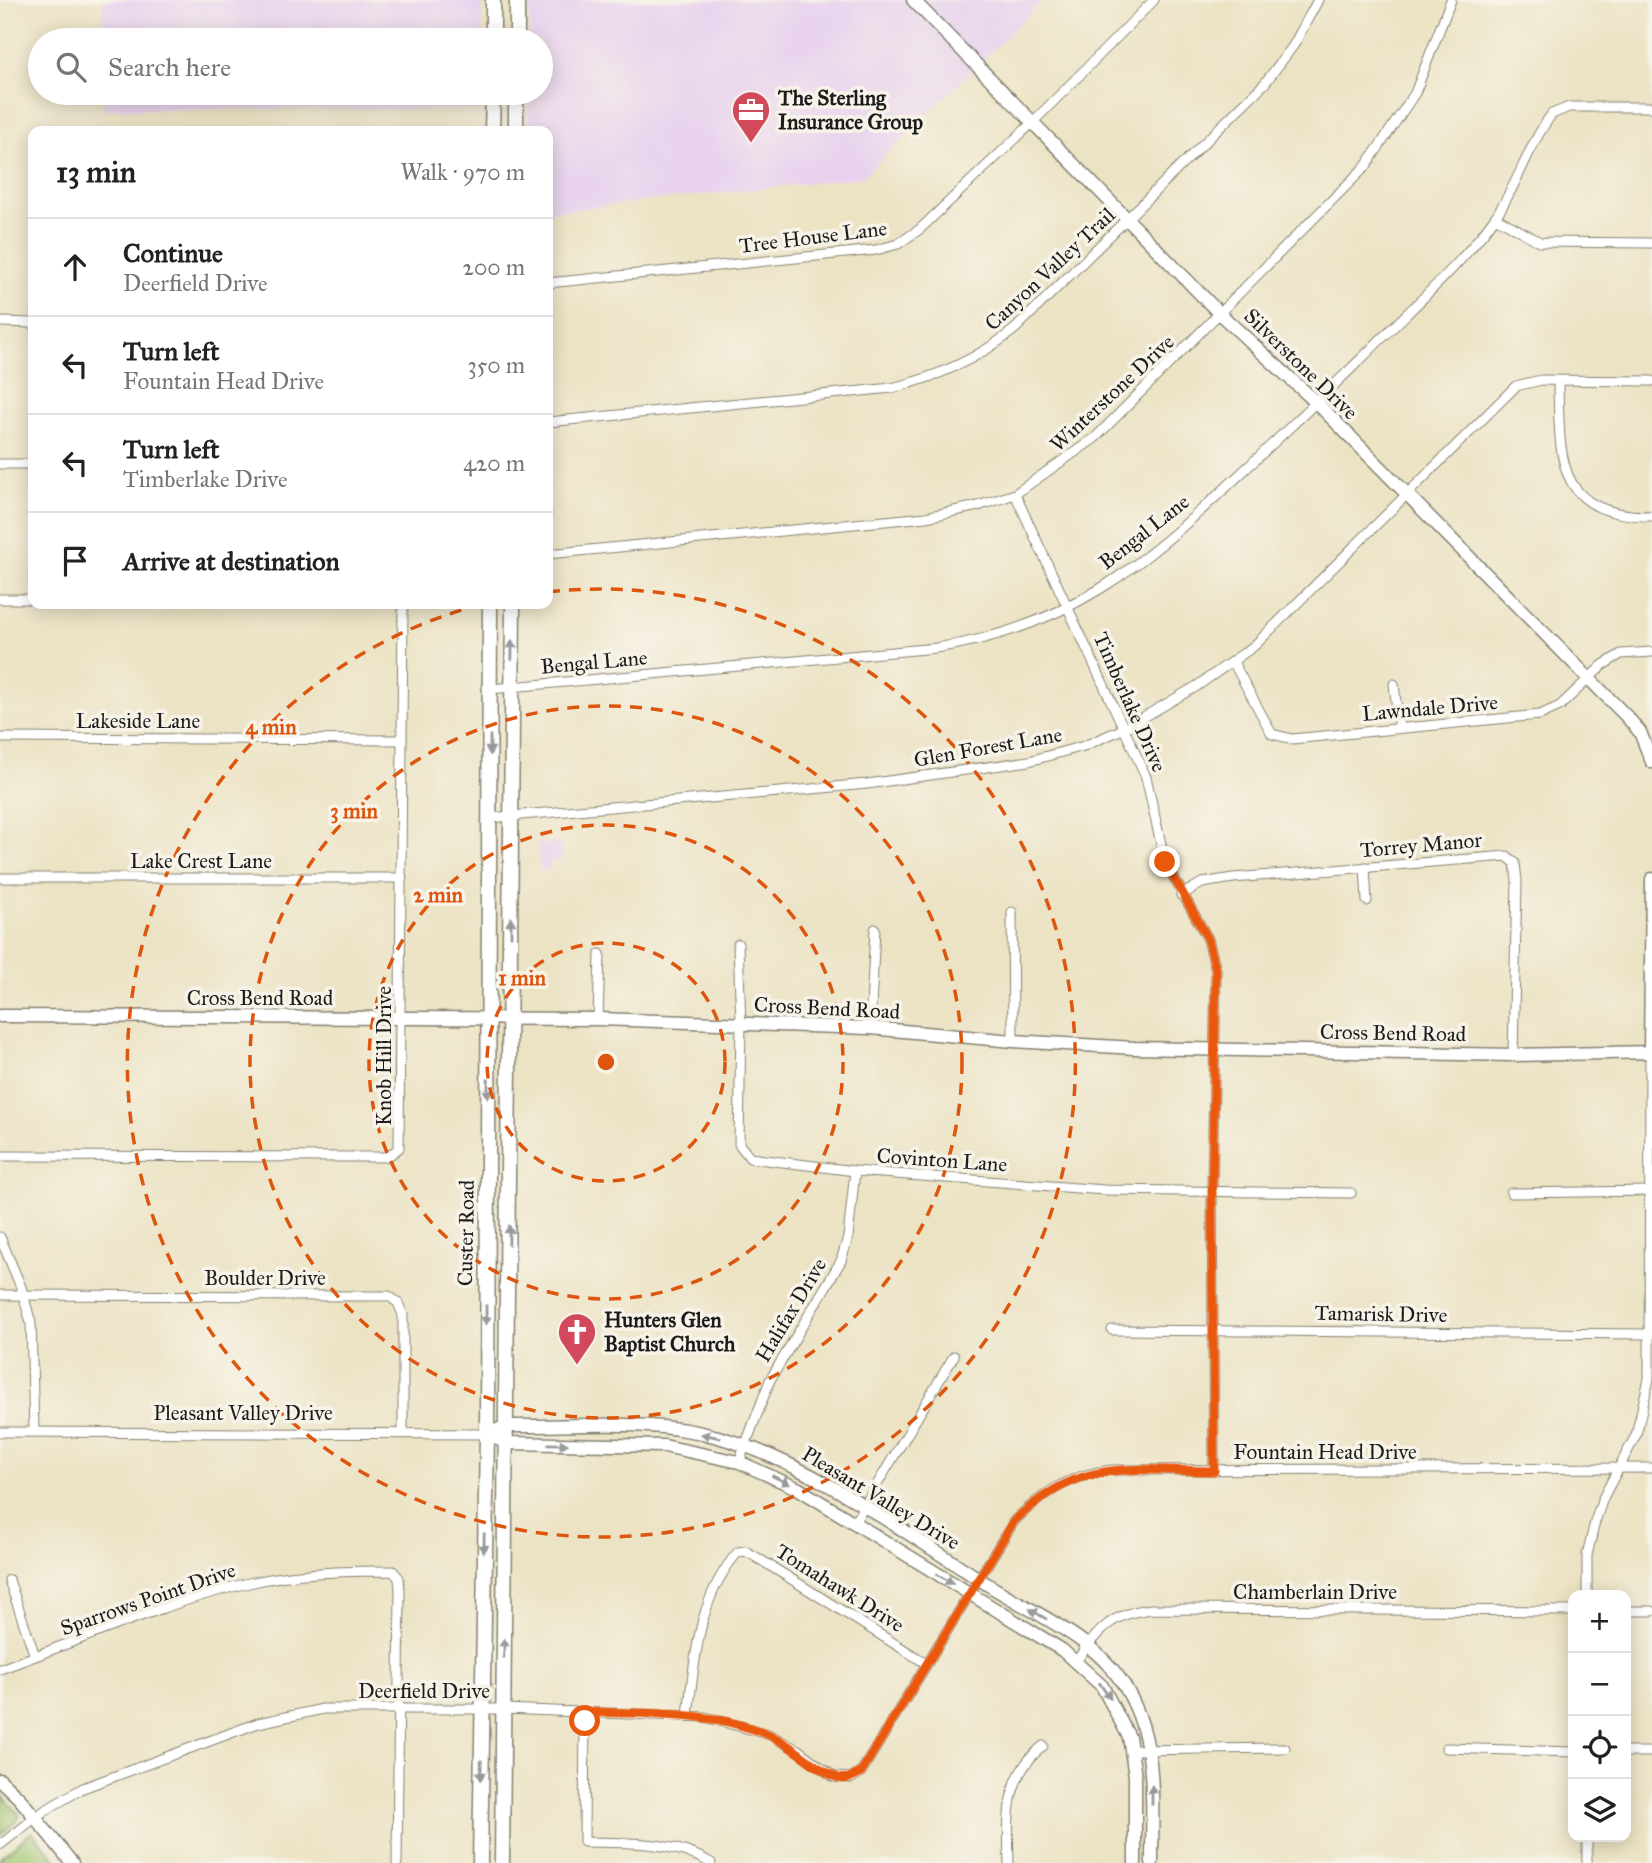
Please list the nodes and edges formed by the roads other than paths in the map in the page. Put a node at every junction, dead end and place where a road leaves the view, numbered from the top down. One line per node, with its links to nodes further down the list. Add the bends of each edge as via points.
1 (494, 0): 7 (main road)
2 (517, 0): 8 (main road)
3 (913, 0): 12 (street, Silverstone Drive)
4 (1154, 0): 12 (street, Tree House Lane)
5 (1318, 0): 16 (street, Canyon Valley Trail, via 1293,46 1265,83)
6 (1451, 0): 19 (street, Winterstone Drive, via 1415,93 1384,143 1329,206)
7 (493, 28)
8 (517, 28)
9 (493, 105): 13 (main road)
10 (516, 105): 14 (main road)
11 (1652, 107): 15 (street, Bengal Lane, via 1569,107 1552,114)
12 (1031, 124): 16 (street, Silverstone Drive); 18 (street, Tree House Lane, via 920,229 888,248)
13 (492, 126)
14 (516, 126)
15 (1495, 217): 17 (street, via 1540,242); 24 (street, Bengal Lane)
16 (1129, 220): 19 (street, Silverstone Drive); 25 (street, Canyon Valley Trail, via 997,344 934,377 892,388)
17 (1652, 243)
18 (553, 282)
19 (1220, 314): 24 (street, Silverstone Drive); 28 (street, Winterstone Drive, via 1095,438)
20 (0, 323): 21 (street)
21 (28, 323)
22 (1558, 381): 23 (street, Glen Forest Lane); 29 (street, Glen Forest Lane, via 1527,381 1516,386); 30 (street, via 1562,458 1573,485 1602,510)
23 (1652, 381)
24 (1317, 403): 29 (street, Silverstone Drive); 34 (street, Bengal Lane, via 1150,556)
25 (553, 422)
26 (0, 464): 27 (street)
27 (28, 464)
28 (1015, 494): 31 (street, Winterstone Drive, via 926,517); 34 (street, Timberlake Drive)
29 (1406, 496): 39 (street, Glen Forest Lane); 40 (street, Silverstone Drive)
30 (1652, 516)
31 (553, 554)
32 (0, 599): 33 (street)
33 (28, 600)
34 (1068, 608): 42 (street, Bengal Lane, via 1004,635 936,648); 44 (street, Timberlake Drive)
35 (403, 609): 47 (street, Knob Hill Drive)
36 (490, 609): 43 (main road, Custer Road)
37 (513, 609): 42 (main road, Custer Road, one-way to 37)
38 (1652, 652): 40 (street, Lawndale Drive, via 1620,654)
39 (1233, 663): 44 (street, Glen Forest Lane); 45 (street, Lawndale Drive, via 1268,728 1279,738)
40 (1589, 681): 45 (street, Lawndale Drive, via 1560,706 1540,715); 48 (street, Silverstone Drive, via 1640,732)
41 (1394, 684): 45 (street)
42 (512, 687): 43 (street, Bengal Lane); 49 (main road, Custer Road)
43 (490, 689): 50 (main road, Custer Road, one-way to 50)
44 (1125, 728): 49 (street, Glen Forest Lane, via 1060,753 988,768 867,784); 55 (street, Timberlake Drive, via 1146,777 1165,862)
45 (1399, 728)
46 (0, 738): 47 (street, Lakeside Lane)
47 (402, 740): 53 (street, Knob Hill Drive)
48 (1652, 762)
49 (512, 817): 50 (street, Glen Forest Lane); 65 (main road, Custer Road, one-way to 49)
50 (490, 818): 64 (main road, Custer Road)
51 (1365, 867): 55 (street, Torrey Manor, via 1233,878 1202,883); 56 (street); 72 (street, Torrey Manor, via 1495,856 1507,856 1515,863)
52 (0, 878): 53 (street, Lake Crest Lane)
53 (402, 878): 63 (street, Knob Hill Drive)
54 (1652, 878): 58 (street)
55 (1181, 895): 70 (street, Timberlake Drive, via 1213,952)
56 (1367, 901)
57 (1012, 912): 69 (street)
58 (1652, 917): 71 (street)
59 (875, 929): 68 (street)
60 (738, 944): 67 (street, Covinton Lane)
61 (600, 954): 66 (street)
62 (0, 1016): 63 (street, Cross Bend Road)
63 (402, 1018): 64 (street, Cross Bend Road); 73 (street, Knob Hill Drive, via 400,1144 395,1154 387,1157)
64 (489, 1019): 65 (street, Cross Bend Road); 91 (main road, Custer Road, one-way to 91)
65 (511, 1019): 66 (street, Cross Bend Road); 86 (main road, Custer Road, one-way to 65)
66 (598, 1019): 67 (street, Cross Bend Road)
67 (741, 1023): 68 (street, Cross Bend Road); 74 (street, Covinton Lane, via 741,1151 750,1158)
68 (870, 1028): 69 (street, Cross Bend Road)
69 (1013, 1041): 70 (street, Cross Bend Road)
70 (1214, 1048): 72 (street, Cross Bend Road); 75 (street, Timberlake Drive)
71 (1651, 1052): 72 (street, Cross Bend Road); 76 (street)
72 (1513, 1055)
73 (0, 1156)
74 (855, 1171): 75 (street, Covinton Lane, via 1104,1190); 94 (street, Halifax Drive, via 841,1261 770,1380)
75 (1212, 1192): 77 (street, Covinton Lane); 82 (street, Timberlake Drive)
76 (1650, 1192): 78 (street); 84 (street)
77 (1351, 1193)
78 (1511, 1193)
79 (0, 1237): 81 (street)
80 (0, 1295): 81 (street, Boulder Drive)
81 (24, 1295): 89 (street, via 31,1323); 90 (street, Boulder Drive, via 389,1296 402,1315)
82 (1215, 1329): 83 (street, Tamarisk Drive); 84 (street, Tamarisk Drive); 98 (street, Timberlake Drive)
83 (1112, 1330)
84 (1649, 1334): 96 (street, via 1643,1409 1636,1435)
85 (954, 1356): 99 (street)
86 (507, 1426): 87 (street, Pleasant Valley Drive); 91 (street, Pleasant Valley Drive); 92 (main road, Custer Road)
87 (645, 1427): 93 (street); 94 (street, Pleasant Valley Drive, one-way to 87, via 716,1436)
88 (0, 1432): 89 (street, Pleasant Valley Drive)
89 (34, 1432): 90 (street, Pleasant Valley Drive)
90 (403, 1433): 91 (street, Pleasant Valley Drive)
91 (486, 1434): 92 (street, Pleasant Valley Drive); 114 (main road, Custer Road, one-way to 114)
92 (507, 1443): 93 (street, Pleasant Valley Drive, one-way to 93); 115 (main road, Custer Road, one-way to 92)
93 (645, 1445): 95 (street, Pleasant Valley Drive, via 689,1449)
94 (744, 1445): 95 (street, Halifax Drive); 99 (street, Pleasant Valley Drive, via 804,1472)
95 (739, 1462): 100 (street, Pleasant Valley Drive, one-way to 100, via 799,1489)
96 (1618, 1468): 97 (street, Fountain Head Drive); 98 (street, Fountain Head Drive); 103 (street, via 1590,1541)
97 (1652, 1468)
98 (1214, 1471): 102 (street, Fountain Head Drive, via 1111,1471 1070,1479 1042,1495 1014,1521)
99 (863, 1508): 100 (street); 102 (street, Pleasant Valley Drive)
100 (854, 1523): 104 (street, Pleasant Valley Drive, one-way to 104)
101 (9, 1580): 109 (street)
102 (980, 1580): 104 (street, Fountain Head Drive); 108 (street, Pleasant Valley Drive, one-way to 102)
103 (1587, 1590)
104 (971, 1595): 110 (street, Pleasant Valley Drive); 111 (street, Fountain Head Drive)
105 (1568, 1611): 108 (street, Chamberlain Drive, via 1151,1609 1107,1622)
106 (1631, 1611): 107 (street)
107 (1652, 1611)
108 (1087, 1646): 110 (street, Chamberlain Drive); 121 (street, Pleasant Valley Drive, via 1128,1691)
109 (35, 1656): 112 (street, Sparrows Point Drive); 113 (street, Sparrows Point Drive, via 248,1583 299,1574 393,1571 400,1591)
110 (1077, 1660): 122 (street, Pleasant Valley Drive, one-way to 122, via 1118,1711)
111 (927, 1664): 117 (street, Tomahawk Drive, via 745,1551 738,1552 706,1606); 126 (street, Fountain Head Drive)
112 (0, 1669)
113 (397, 1709): 114 (street, Deerfield Drive); 128 (street, Deerfield Drive, via 323,1709 258,1723 83,1788); 132 (street, Sparrows Point Drive)
114 (481, 1709): 115 (street, Deerfield Drive); 133 (main road, Custer Road, one-way to 133)
115 (503, 1709): 116 (street, Deerfield Drive); 134 (main road, Custer Road)
116 (585, 1712): 117 (street, Deerfield Drive); 135 (street, via 584,1842 657,1844)
117 (688, 1715): 126 (street, Deerfield Drive, via 737,1723 768,1734 834,1777 852,1778)
118 (1043, 1746): 136 (street, via 1020,1771 1011,1793)
119 (1285, 1748): 121 (street)
120 (1446, 1748): 123 (street)
121 (1149, 1749): 122 (street); 138 (street, Pleasant Valley Drive, one-way to 121)
122 (1133, 1750): 137 (street, Pleasant Valley Drive)
123 (1568, 1752)
124 (1631, 1752): 125 (street)
125 (1652, 1752)
126 (861, 1772)
127 (0, 1780): 128 (street)
128 (35, 1817): 130 (street, Deerfield Drive); 131 (street)
129 (1587, 1842): 139 (street)
130 (0, 1845)
131 (72, 1863)
132 (397, 1863)
133 (480, 1863)
134 (502, 1863)
135 (711, 1863)
136 (1009, 1863)
137 (1135, 1863)
138 (1152, 1863)
139 (1587, 1863)

